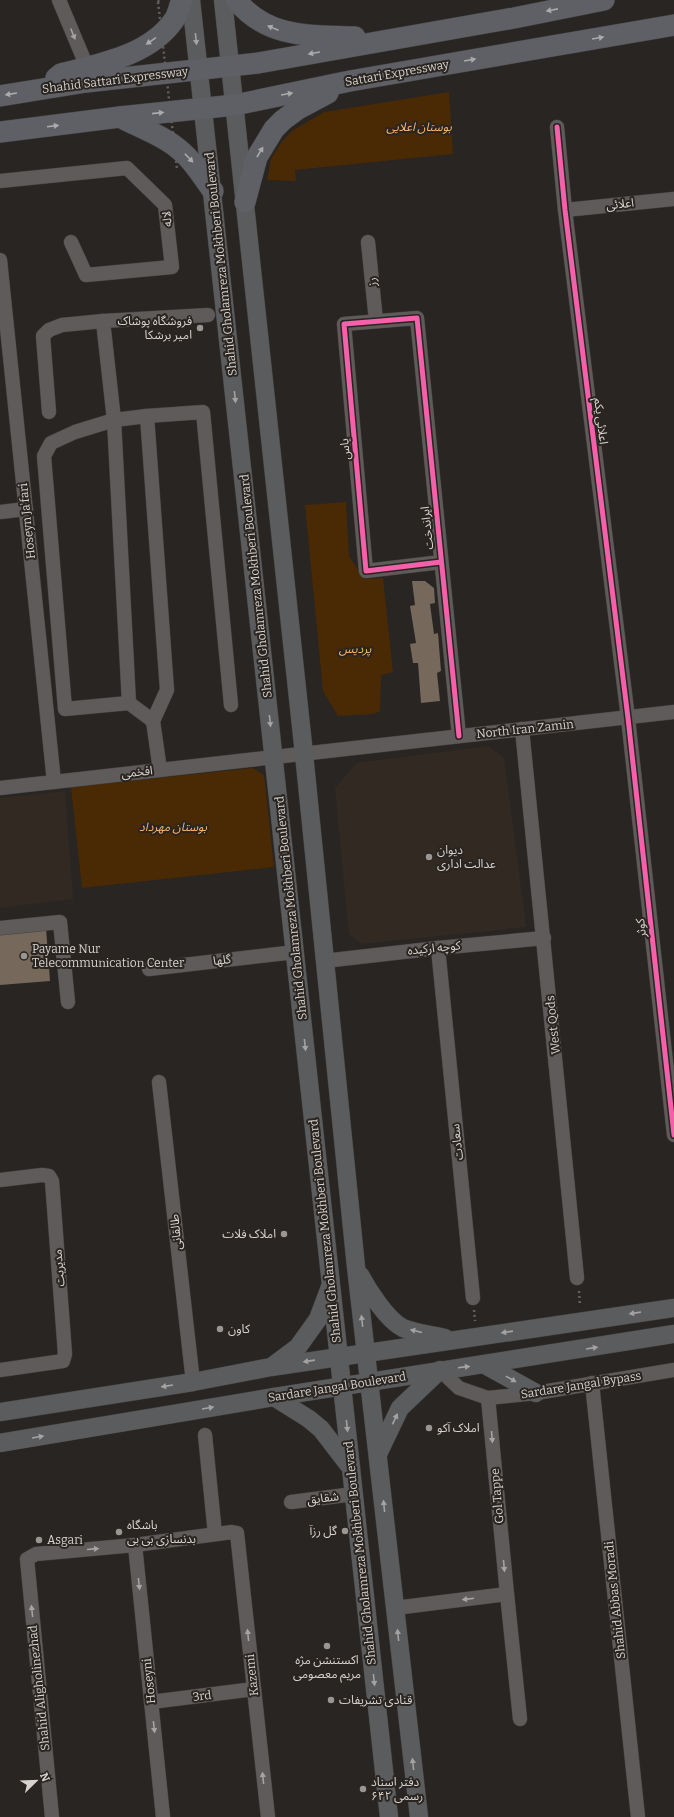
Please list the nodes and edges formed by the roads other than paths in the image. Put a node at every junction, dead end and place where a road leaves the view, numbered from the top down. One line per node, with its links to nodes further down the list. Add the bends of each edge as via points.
1 (59, 0): 10 (street, one-way to 10)
2 (182, 0): 10 (highway, one-way to 10, via 174,20 154,39 133,52)
3 (191, 0): 11 (main road, Shahid Gholamreza Mokhberi Boulevard, one-way to 11)
4 (223, 0): 9 (main road)
5 (236, 0): 8 (highway, one-way to 5, via 359,37 298,35 276,30 259,22)
6 (604, 0): 8 (highway, one-way to 8)
7 (674, 25): 12 (highway, Sattari Expressway, one-way to 7)
8 (423, 33): 9 (highway, one-way to 9)
9 (230, 66): 11 (highway, Shahid Sattari Expressway); 15 (main road)
10 (87, 67): 13 (highway, via 61,74)
11 (199, 69): 13 (highway, Shahid Sattari Expressway); 16 (main road, Shahid Gholamreza Mokhberi Boulevard)
12 (350, 82): 15 (highway, Sattari Expressway, one-way to 12); 23 (highway, one-way to 12, via 257,157 274,129 298,109)
13 (40, 90): 14 (highway, Shahid Sattari Expressway, one-way to 14)
14 (0, 96)
15 (235, 105): 16 (highway, Sattari Expressway); 23 (main road)
16 (203, 109): 17 (highway, Sattari Expressway, one-way to 16); 21 (main road, Shahid Gholamreza Mokhberi Boulevard)
17 (120, 117): 19 (highway, one-way to 17); 21 (highway, one-way to 21, via 167,141 182,152)
18 (557, 127): 24 (street, اعلائی یکم)
19 (0, 132)
20 (0, 180): 25 (street, لاله, via 128,168 165,205 172,267 86,275)
21 (213, 191): 46 (main road, Shahid Gholamreza Mokhberi Boulevard, one-way to 46)
22 (674, 199): 24 (street, اعلائی)
23 (245, 202): 45 (main road)
24 (565, 210): 41 (street, اعلائی یکم)
25 (71, 242)
26 (368, 242): 31 (street, رز)
27 (0, 260): 35 (street, Hoseyn Ja'fari)
28 (208, 315): 30 (street)
29 (417, 318): 31 (street, یاس); 37 (street, ایراندخت)
30 (103, 321): 32 (street, via 62,325 49,330 43,336); 34 (street)
31 (376, 322): 37 (street, یاس, via 344,324 366,571)
32 (48, 412)
33 (147, 416): 34 (street); 39 (street, via 204,412); 42 (street, via 167,690)
34 (114, 420): 38 (street); 38 (street, via 75,432 51,443 44,456 65,709)
35 (26, 509): 36 (street); 48 (street, Hoseyn Ja'fari)
36 (0, 512)
37 (441, 562): 44 (street, ایراندخت)
38 (129, 702): 42 (street)
39 (230, 705)
40 (674, 712): 41 (street, North Iran Zamin)
41 (628, 718): 43 (street, North Iran Zamin); 58 (street, کوثر)
42 (154, 721): 47 (street)
43 (522, 729): 44 (street, North Iran Zamin); 51 (street, West Qods)
44 (459, 736): 45 (street, North Iran Zamin)
45 (304, 754): 46 (street, North Iran Zamin); 54 (main road)
46 (274, 757): 47 (street, افخمی); 53 (main road, Shahid Gholamreza Mokhberi Boulevard)
47 (160, 770): 48 (street, افخمی)
48 (54, 782): 49 (street, افخمی)
49 (0, 788)
50 (0, 928): 56 (street, via 60,922)
51 (544, 938): 52 (street, کوچه ارکیده); 61 (street, West Qods)
52 (438, 948): 54 (street, کوچه ارکیده); 63 (street, سعادت)
53 (295, 952): 55 (street, گلها); 62 (main road, Shahid Gholamreza Mokhberi Boulevard, one-way to 62)
54 (324, 961): 60 (main road)
55 (149, 969)
56 (68, 1002)
57 (159, 1082): 74 (street, طالقانی)
58 (674, 1135)
59 (0, 1180): 71 (street, مدیریت, via 42,1175 49,1176 52,1181 66,1354 64,1361)
60 (356, 1267): 66 (main road, one-way to 60, via 402,1327 384,1311 370,1293); 67 (main road, one-way to 60)
61 (577, 1278)
62 (331, 1284): 68 (main road, Shahid Gholamreza Mokhberi Boulevard); 70 (main road, via 318,1319 298,1348)
63 (473, 1298)
64 (674, 1308): 66 (main road, one-way to 66)
65 (674, 1334): 69 (main road, Sardare Jangal Boulevard, one-way to 65)
66 (454, 1340): 67 (main road)
67 (366, 1353): 68 (main road); 75 (main road)
68 (339, 1357): 70 (main road, one-way to 70); 77 (main road, Shahid Gholamreza Mokhberi Boulevard)
69 (485, 1365): 72 (main road, Sardare Jangal Boulevard, one-way to 69); 78 (main road, one-way to 78)
70 (271, 1367): 74 (main road)
71 (0, 1370)
72 (440, 1370): 75 (main road, Sardare Jangal Boulevard); 80 (street, via 458,1388); 84 (main road, one-way to 72, via 400,1408)
73 (674, 1370): 76 (street, Sardare Jangal Bypass)
74 (193, 1382): 81 (main road, one-way to 81)
75 (369, 1383): 77 (main road, Sardare Jangal Boulevard); 84 (main road)
76 (592, 1383): 78 (street, Sardare Jangal Bypass); 100 (street, Shahid Abbas Moradi)
77 (342, 1387): 79 (main road, Sardare Jangal Boulevard); 85 (main road, Shahid Gholamreza Mokhberi Boulevard, one-way to 85)
78 (536, 1393): 80 (street, Sardare Jangal Bypass)
79 (274, 1397): 83 (main road, Sardare Jangal Boulevard, one-way to 79); 85 (main road, via 309,1419 321,1430)
80 (488, 1398): 90 (street, Gol Tappe, one-way to 90)
81 (0, 1412)
82 (205, 1436): 88 (street)
83 (0, 1444)
84 (378, 1454): 91 (main road, one-way to 84)
85 (351, 1468): 86 (main road, Shahid Gholamreza Mokhberi Boulevard)
86 (354, 1494): 87 (street, شقایق); 98 (main road, Shahid Gholamreza Mokhberi Boulevard, one-way to 98)
87 (291, 1502)
88 (215, 1534): 89 (street); 92 (street, Kazemi, one-way to 88, via 237,1533)
89 (136, 1545): 93 (street, Hoseyni, one-way to 93); 95 (street, Shahid Aligholinezhad, one-way to 89, via 27,1559 36,1554)
90 (506, 1594): 91 (street, one-way to 91); 94 (street, Gol Tappe)
91 (395, 1608): 99 (main road, one-way to 91)
92 (254, 1689): 93 (street, 3rd); 97 (street, Kazemi, one-way to 92)
93 (151, 1702): 96 (street, Hoseyni, one-way to 96)
94 (520, 1719)
95 (52, 1817)
96 (163, 1817)
97 (268, 1817)
98 (389, 1817)
99 (419, 1817)
100 (638, 1817)

